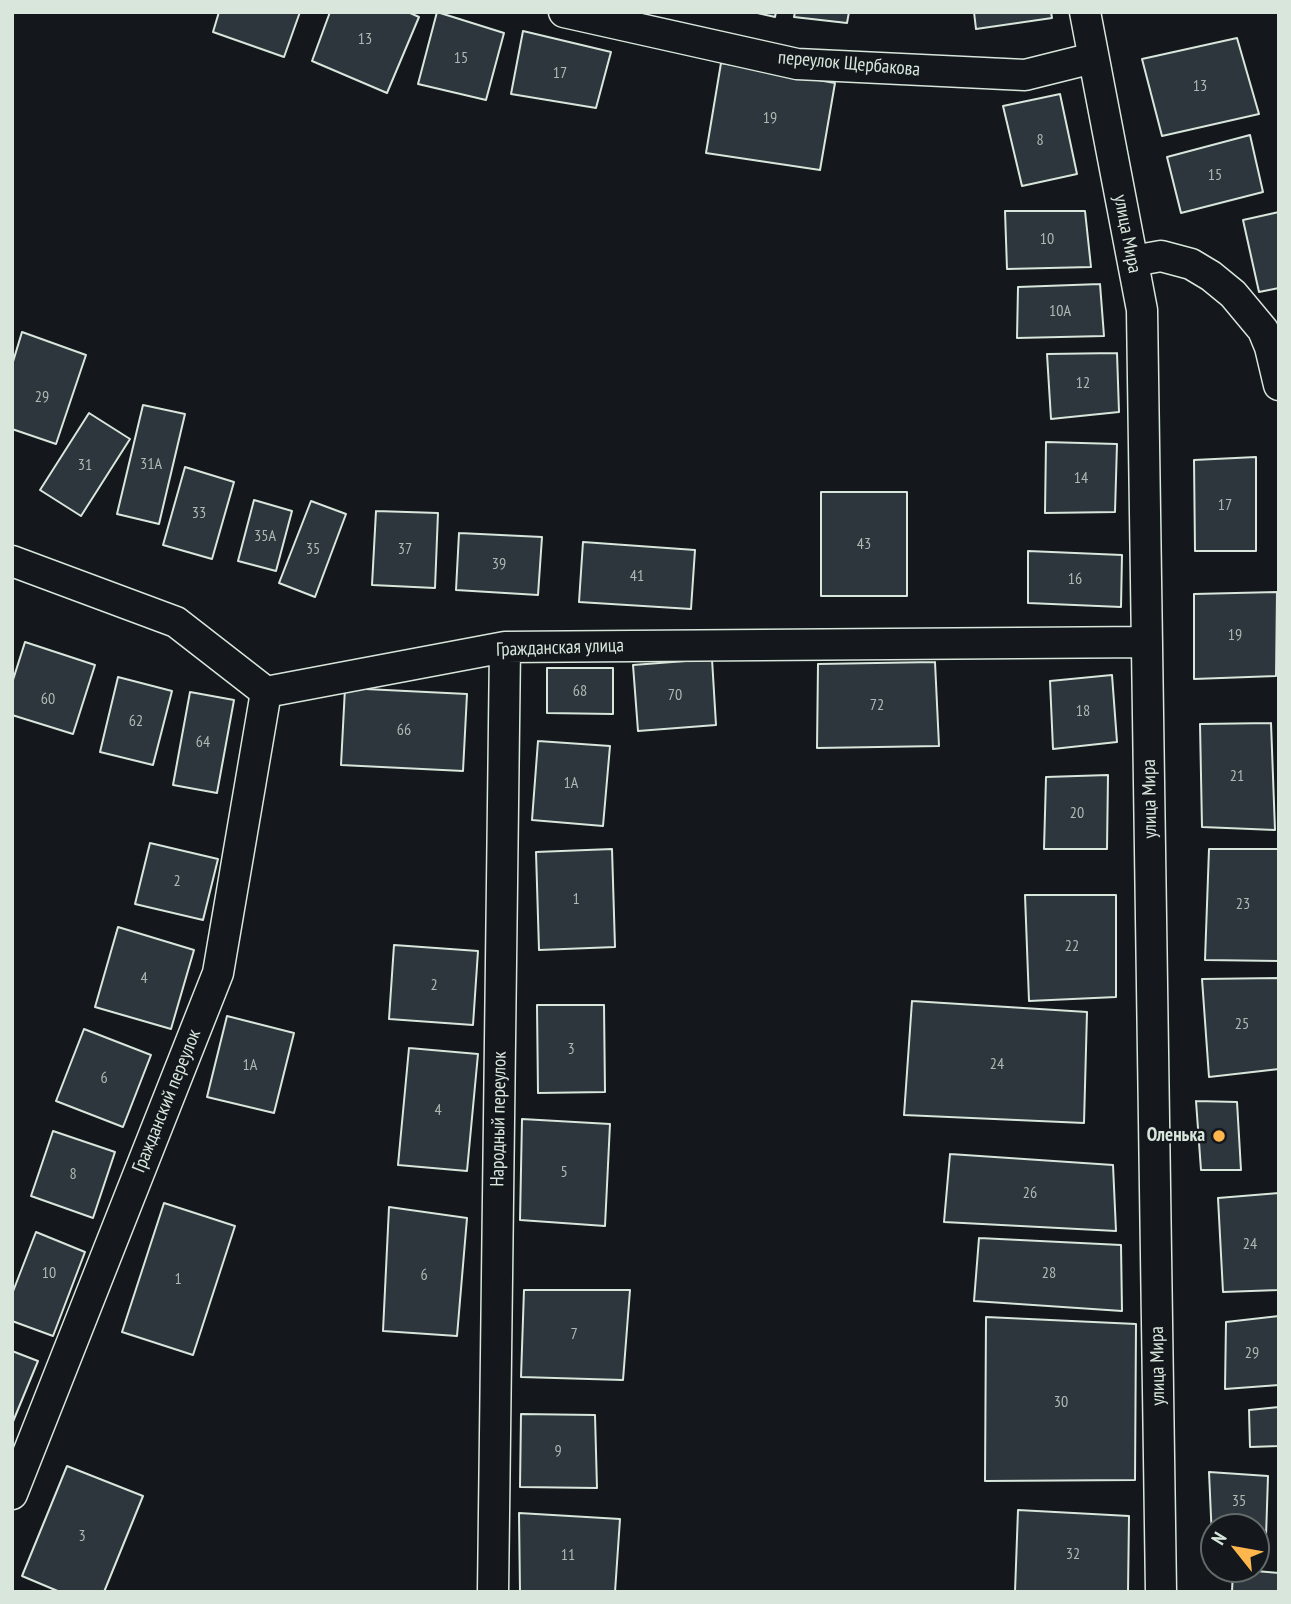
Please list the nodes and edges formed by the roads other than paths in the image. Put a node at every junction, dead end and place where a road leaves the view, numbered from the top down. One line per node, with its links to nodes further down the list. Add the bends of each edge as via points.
1 (564, 12): 3 (street, переулок Щербакова, via 797,64 1025,75)
2 (1085, 12): 3 (street, улица Мира)
3 (1094, 58): 4 (street, улица Мира)
4 (1133, 261): 5 (street, via 1161,256 1191,264 1233,294 1262,330); 7 (street, улица Мира, via 1142,310)
5 (1279, 385)
6 (12, 561): 9 (street, via 176,622)
7 (1147, 642): 8 (street, Гражданская улица); 12 (street, улица Мира)
8 (505, 647): 9 (street, Гражданская улица); 11 (street, Народный переулок)
9 (266, 692): 10 (street, Гражданский переулок, via 218,973)
10 (12, 1494)
11 (493, 1592)
12 (1161, 1592)

